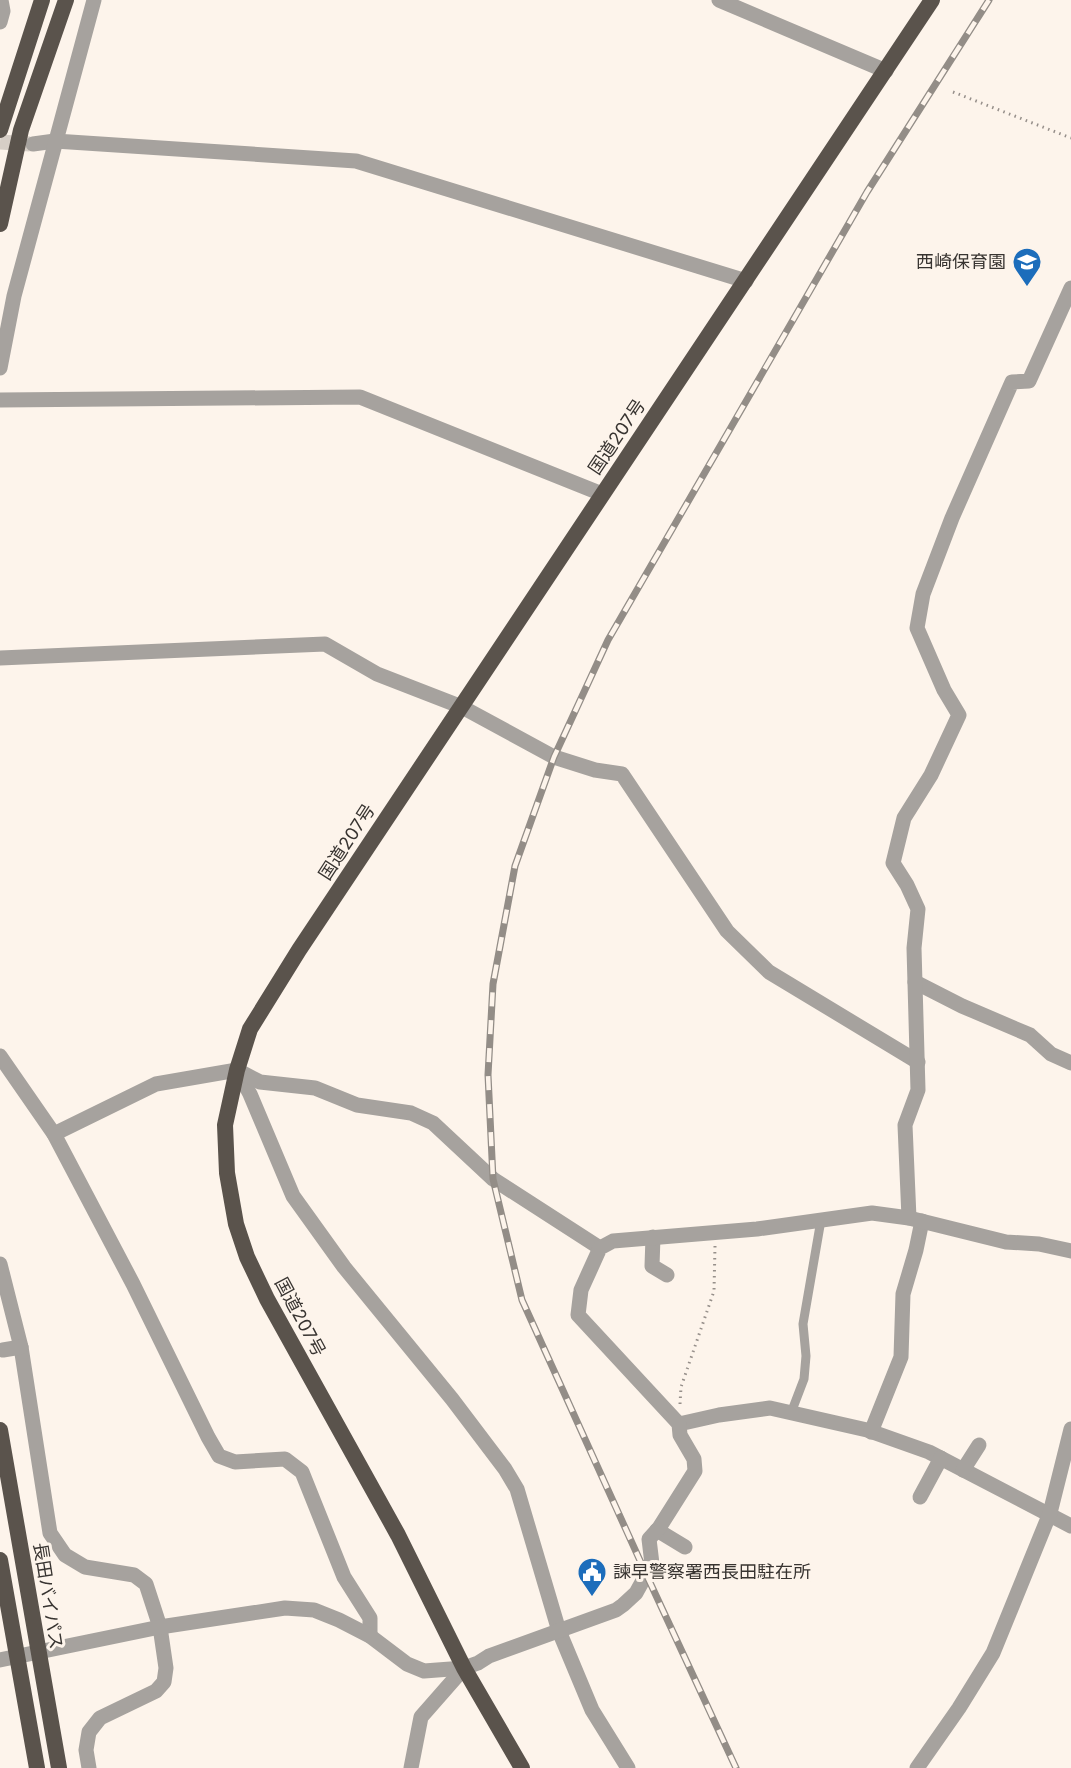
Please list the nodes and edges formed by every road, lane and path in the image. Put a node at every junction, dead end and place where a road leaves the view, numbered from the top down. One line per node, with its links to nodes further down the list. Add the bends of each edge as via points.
1 (1, 0): 7 (street)
2 (42, 0): 10 (highway)
3 (66, 0): 14 (highway, via 21,130)
4 (94, 0): 12 (street)
5 (719, 0): 8 (street)
6 (932, 0): 8 (highway, 国道207号)
7 (0, 22)
8 (886, 71): 15 (highway, 国道207号)
9 (952, 93): 11 (path)
10 (0, 130)
11 (1071, 138)
12 (55, 141): 13 (street); 15 (street, via 357,161); 18 (street, via 14,296)
13 (33, 144)
14 (0, 224)
15 (746, 281): 20 (highway, 国道207号)
16 (1071, 288): 17 (street)
17 (1066, 318): 23 (street, via 1029,381 1012,382 923,594 917,628 959,715 931,775 904,818 893,863 918,909)
18 (0, 368)
19 (0, 400): 20 (street, via 360,398)
20 (602, 494): 22 (highway, 国道207号)
21 (0, 658): 22 (street, via 325,644 377,674)
22 (462, 707): 25 (street, via 554,757 622,774 735,939 769,972); 27 (highway, 国道207号, via 249,1029)
23 (915, 982): 25 (street); 26 (street, via 1030,1035 1051,1054)
24 (0, 1056): 28 (street)
25 (918, 1062): 30 (street, via 918,1090 905,1125)
26 (1071, 1063)
27 (237, 1070): 28 (street, via 156,1084); 33 (street, via 260,1082 315,1088 357,1105 411,1113 433,1123 493,1179); 54 (street, via 293,1196 344,1267 506,1468 517,1489); 58 (highway, 国道207号, via 225,1125 227,1173 236,1224 247,1257 398,1535)
28 (54, 1134): 55 (street, via 219,1456 235,1462 285,1459 302,1472 344,1577 370,1618)
29 (822, 1220): 30 (street, via 872,1213); 31 (street); 39 (lane, via 803,1324 804,1380)
30 (915, 1220): 34 (street, via 1006,1242); 43 (street, via 916,1250 903,1294 901,1357)
31 (716, 1232): 32 (street); 40 (path, via 714,1291 681,1387)
32 (653, 1237): 33 (street, via 613,1241); 36 (street, via 652,1266)
33 (600, 1248): 40 (street, via 581,1290 578,1315)
34 (1071, 1251)
35 (0, 1264): 37 (street)
36 (667, 1275)
37 (21, 1347): 38 (street); 53 (street, via 50,1533 64,1555 85,1567 134,1575 146,1584)
38 (3, 1350)
39 (791, 1413): 40 (street, via 770,1408); 43 (street)
40 (679, 1424): 50 (street, via 680,1435 694,1459 695,1472)
41 (1071, 1429): 48 (street)
42 (0, 1430): 56 (highway, 長田バイパス)
43 (871, 1432): 45 (street)
44 (979, 1445): 46 (street)
45 (941, 1458): 46 (street); 47 (street)
46 (963, 1470): 48 (street)
47 (920, 1497)
48 (1050, 1513): 49 (street); 65 (street, via 993,1653)
49 (1071, 1526)
50 (657, 1530): 51 (street); 54 (street, via 649,1539 652,1564 636,1593 616,1610)
51 (686, 1547)
52 (0, 1560): 57 (highway)
53 (160, 1627): 55 (street, via 285,1608 314,1610); 56 (street); 61 (street, via 166,1668 164,1682 156,1691 100,1718 89,1732)
54 (559, 1631): 58 (street); 64 (street, via 592,1710)
55 (370, 1636): 58 (street, via 407,1664 424,1671)
56 (38, 1653): 57 (street); 60 (highway, 長田バイパス)
57 (8, 1658): 59 (highway)
58 (465, 1668): 62 (street, via 421,1717); 63 (highway, 国道207号)
59 (37, 1768)
60 (59, 1768)
61 (89, 1768)
62 (411, 1768)
63 (522, 1768)
64 (628, 1768)
65 (917, 1768)

